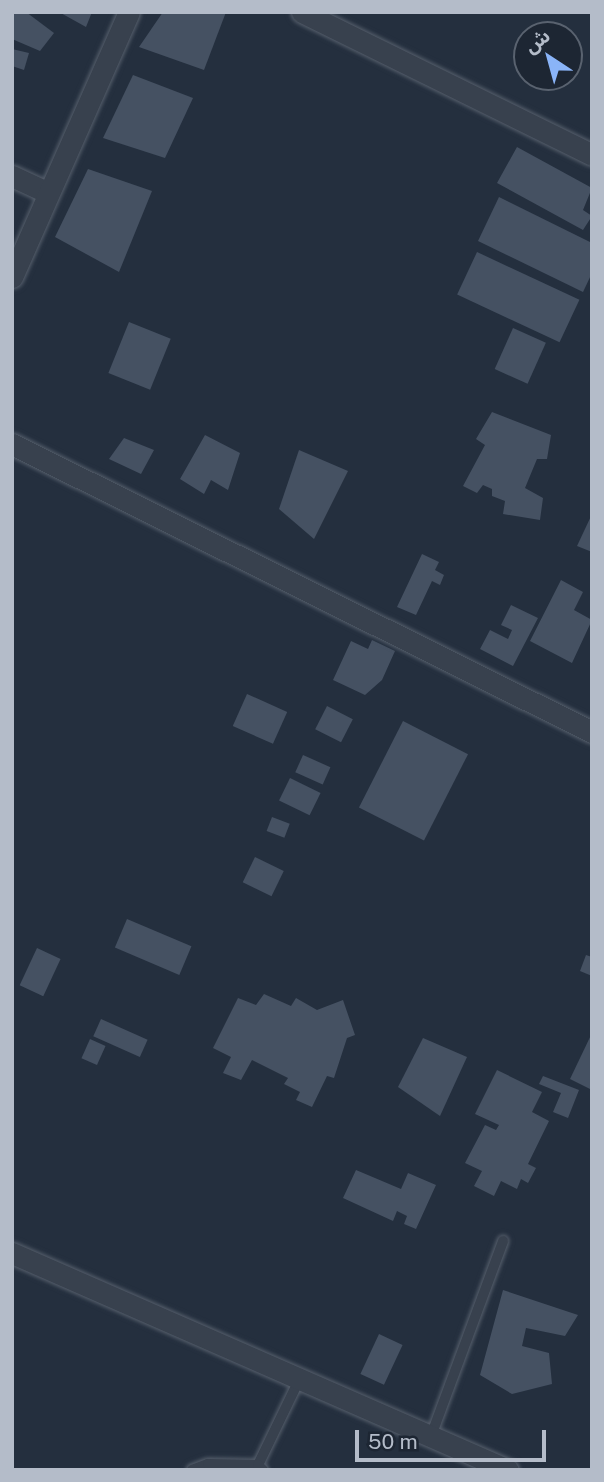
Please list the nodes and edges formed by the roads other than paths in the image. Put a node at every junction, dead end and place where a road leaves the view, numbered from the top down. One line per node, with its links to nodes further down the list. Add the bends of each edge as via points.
1 (128, 12): 5 (street)
2 (302, 12): 3 (street)
3 (592, 155)
4 (12, 176): 5 (street)
5 (46, 192): 6 (street)
6 (12, 277)
7 (12, 444): 8 (street)
8 (592, 732)
9 (503, 1241): 12 (lane)
10 (12, 1253): 11 (street)
11 (300, 1378): 12 (street); 13 (lane)
12 (431, 1436): 15 (street)
13 (260, 1468): 14 (lane, via 208,1464)
14 (192, 1470)
15 (508, 1470)

